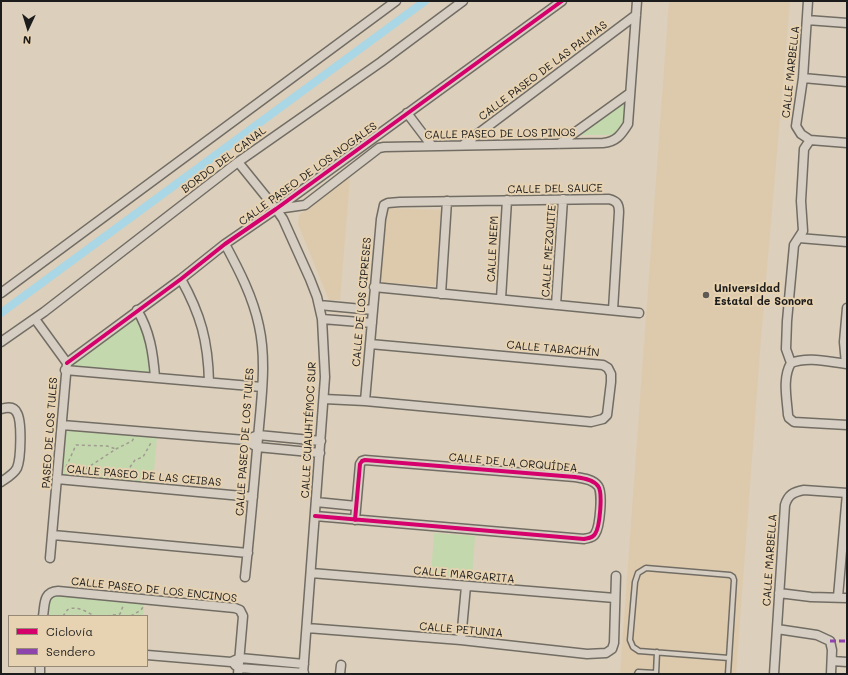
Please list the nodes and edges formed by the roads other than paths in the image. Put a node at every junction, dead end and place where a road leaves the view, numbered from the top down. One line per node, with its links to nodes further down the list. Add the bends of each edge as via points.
1 (396, 1): 31 (street)
2 (463, 1): 20 (street, BORDO DEL CANAL)
3 (562, 1): 12 (street, CALLE PASEO DE LOS NOGALES)
4 (637, 1): 6 (street)
5 (808, 1): 7 (street, CALLE MARBELLA)
6 (636, 15): 11 (street); 17 (street, CALLE PASEO DE LAS PALMAS)
7 (807, 20): 8 (street); 9 (street, CALLE MARBELLA)
8 (847, 23)
9 (802, 78): 10 (street); 14 (street, CALLE MARBELLA, via 796,126 801,134)
10 (847, 82)
11 (630, 93): 16 (street); 16 (street, CALLE PASEO DE LOS PINOS, via 628,124 614,141)
12 (407, 113): 13 (street, CALLE PASEO DE LOS NOGALES); 18 (street)
13 (372, 138): 19 (street); 25 (street, CALLE PASEO DE LOS NOGALES)
14 (810, 140): 15 (street); 26 (street, via 804,149 801,201 803,231)
15 (847, 143)
16 (559, 144): 17 (street, CALLE PASEO DE LOS PINOS)
17 (463, 145): 18 (street, CALLE PASEO DE LOS PINOS)
18 (432, 146): 19 (street, CALLE PASEO DE LOS PINOS)
19 (379, 148): 25 (street, CALLE PASEO DE LOS NOGALES, via 305,205)
20 (238, 162): 25 (street, CALLE CUAUHTÉMOC SUR); 41 (street, BORDO DEL CANAL)
21 (563, 199): 22 (street, CALLE DEL SAUCE); 35 (street, CALLE MEZQUITE); 39 (street, CALLE DEL SAUCE, via 609,199 617,202 619,206)
22 (507, 200): 23 (street, CALLE DEL SAUCE); 33 (street, CALLE NEEM)
23 (447, 201): 24 (street, CALLE DEL SAUCE, via 393,202); 32 (street)
24 (384, 205): 30 (street, CALLE DE LOS CIPRESES)
25 (276, 209): 28 (street, CALLE PASEO DE LOS NOGALES); 34 (street, CALLE CUAUHTÉMOC SUR, via 310,279)
26 (799, 238): 27 (street); 46 (street, via 794,245 787,321 786,349)
27 (847, 242)
28 (225, 244): 29 (street, CALLE PASEO DE LOS NOGALES); 51 (street, CALLE PASEO DE LOS TULES, via 245,285 259,326)
29 (181, 279): 37 (street, CALLE PASEO DE LOS NOGALES); 50 (street, via 196,307 203,330)
30 (374, 287): 32 (street); 38 (street, CALLE DE LOS CIPRESES)
31 (1, 293)
32 (441, 294): 33 (street)
33 (501, 300): 35 (street)
34 (319, 305): 38 (street); 42 (street, CALLE CUAUHTÉMOC SUR)
35 (556, 305): 39 (street)
36 (847, 308): 47 (street, via 844,342)
37 (137, 310): 48 (street, CALLE PASEO DE LOS NOGALES); 49 (street, via 150,337)
38 (373, 310): 43 (street, CALLE DE LOS CIPRESES)
39 (613, 310): 40 (street)
40 (640, 313)
41 (35, 319): 44 (street, BORDO DEL CANAL); 48 (street, PASEO DE LOS TULES)
42 (322, 319): 43 (street); 52 (street, CALLE CUAUHTÉMOC SUR)
43 (372, 323): 45 (street, CALLE DE LOS CIPRESES)
44 (1, 342)
45 (370, 344): 53 (street, CALLE DE LOS CIPRESES); 53 (street, CALLE TABACHÍN, via 603,365 611,374 611,382 607,415 603,419 591,422)
46 (791, 363): 47 (street, via 806,359); 56 (street, via 786,378 788,415 791,420)
47 (847, 364)
48 (66, 366): 49 (street); 55 (street, PASEO DE LOS TULES)
49 (155, 377): 50 (street)
50 (209, 382): 51 (street)
51 (262, 387): 57 (street, CALLE PASEO DE LOS TULES)
52 (324, 399): 53 (street); 59 (street, CALLE CUAUHTÉMOC SUR)
53 (365, 401)
54 (4, 408): 63 (street, via 13,408 20,419 20,446 18,466)
55 (62, 425): 58 (street); 62 (street, PASEO DE LOS TULES)
56 (847, 425)
57 (258, 435): 58 (street); 59 (street); 60 (street, CALLE PASEO DE LOS TULES)
58 (245, 440): 60 (street)
59 (321, 441): 61 (street, CALLE CUAUHTÉMOC SUR)
60 (257, 447): 61 (street); 65 (street, CALLE PASEO DE LOS TULES)
61 (320, 453): 66 (street, CALLE CUAUHTÉMOC SUR)
62 (61, 479): 65 (street, CALLE PASEO DE LAS CEIBAS); 70 (street, PASEO DE LOS TULES)
63 (1, 482)
64 (847, 493): 77 (street, CALLE MARBELLA, via 804,490 797,491 787,498); 78 (street)
65 (253, 497): 71 (street, CALLE PASEO DE LOS TULES)
66 (316, 502): 67 (street); 68 (street, CALLE CUAUHTÉMOC SUR)
67 (356, 506): 69 (street, CALLE DE LA ORQUÍDEA); 69 (street, CALLE DE LA ORQUÍDEA, via 360,464 365,460 575,477 593,481 598,486 601,502 597,529 595,534 588,538)
68 (315, 516): 69 (street, CALLE DE LA ORQUÍDEA); 73 (street, CALLE CUAUHTÉMOC SUR)
69 (355, 520)
70 (53, 535): 71 (street); 72 (street, PASEO DE LOS TULES)
71 (248, 553): 75 (street, CALLE PASEO DE LOS TULES)
72 (50, 558)
73 (311, 573): 76 (street, CALLE MARGARITA); 82 (street, CALLE CUAUHTÉMOC SUR)
74 (616, 576): 79 (street)
75 (245, 577)
76 (466, 586): 79 (street, CALLE MARGARITA); 84 (street)
77 (779, 593): 78 (street); 83 (street, CALLE MARBELLA)
78 (838, 597): 80 (street)
79 (615, 598): 84 (street, CALLE PETUNIA, via 612,649 606,653 587,654)
80 (847, 598)
81 (44, 615): 87 (street, CALLE PASEO DE LOS ENCINOS, via 45,599 53,591 235,608 240,610 243,616)
82 (307, 628): 84 (street, CALLE PETUNIA); 92 (street, CALLE CUAUHTÉMOC SUR)
83 (777, 629): 89 (street, via 817,635 830,641); 100 (street, CALLE MARBELLA)
84 (461, 640)
85 (657, 652): 88 (lane); 88 (lane, via 639,651 633,647 630,640 635,582 638,573 646,568 733,577); 95 (lane)
86 (148, 655): 90 (street)
87 (240, 658): 90 (street); 92 (street); 94 (street, CALLE PASEO DE LOS ENCINOS)
88 (729, 658): 99 (lane)
89 (832, 661): 91 (street); 101 (street)
90 (231, 662): 94 (street)
91 (847, 662)
92 (304, 664): 96 (street, CALLE CUAUHTÉMOC SUR)
93 (341, 665): 97 (street)
94 (239, 671): 96 (street)
95 (656, 673): 98 (lane, via 641,671)
96 (304, 674)
97 (340, 674)
98 (637, 674)
99 (728, 674)
100 (774, 674)
101 (831, 674)

